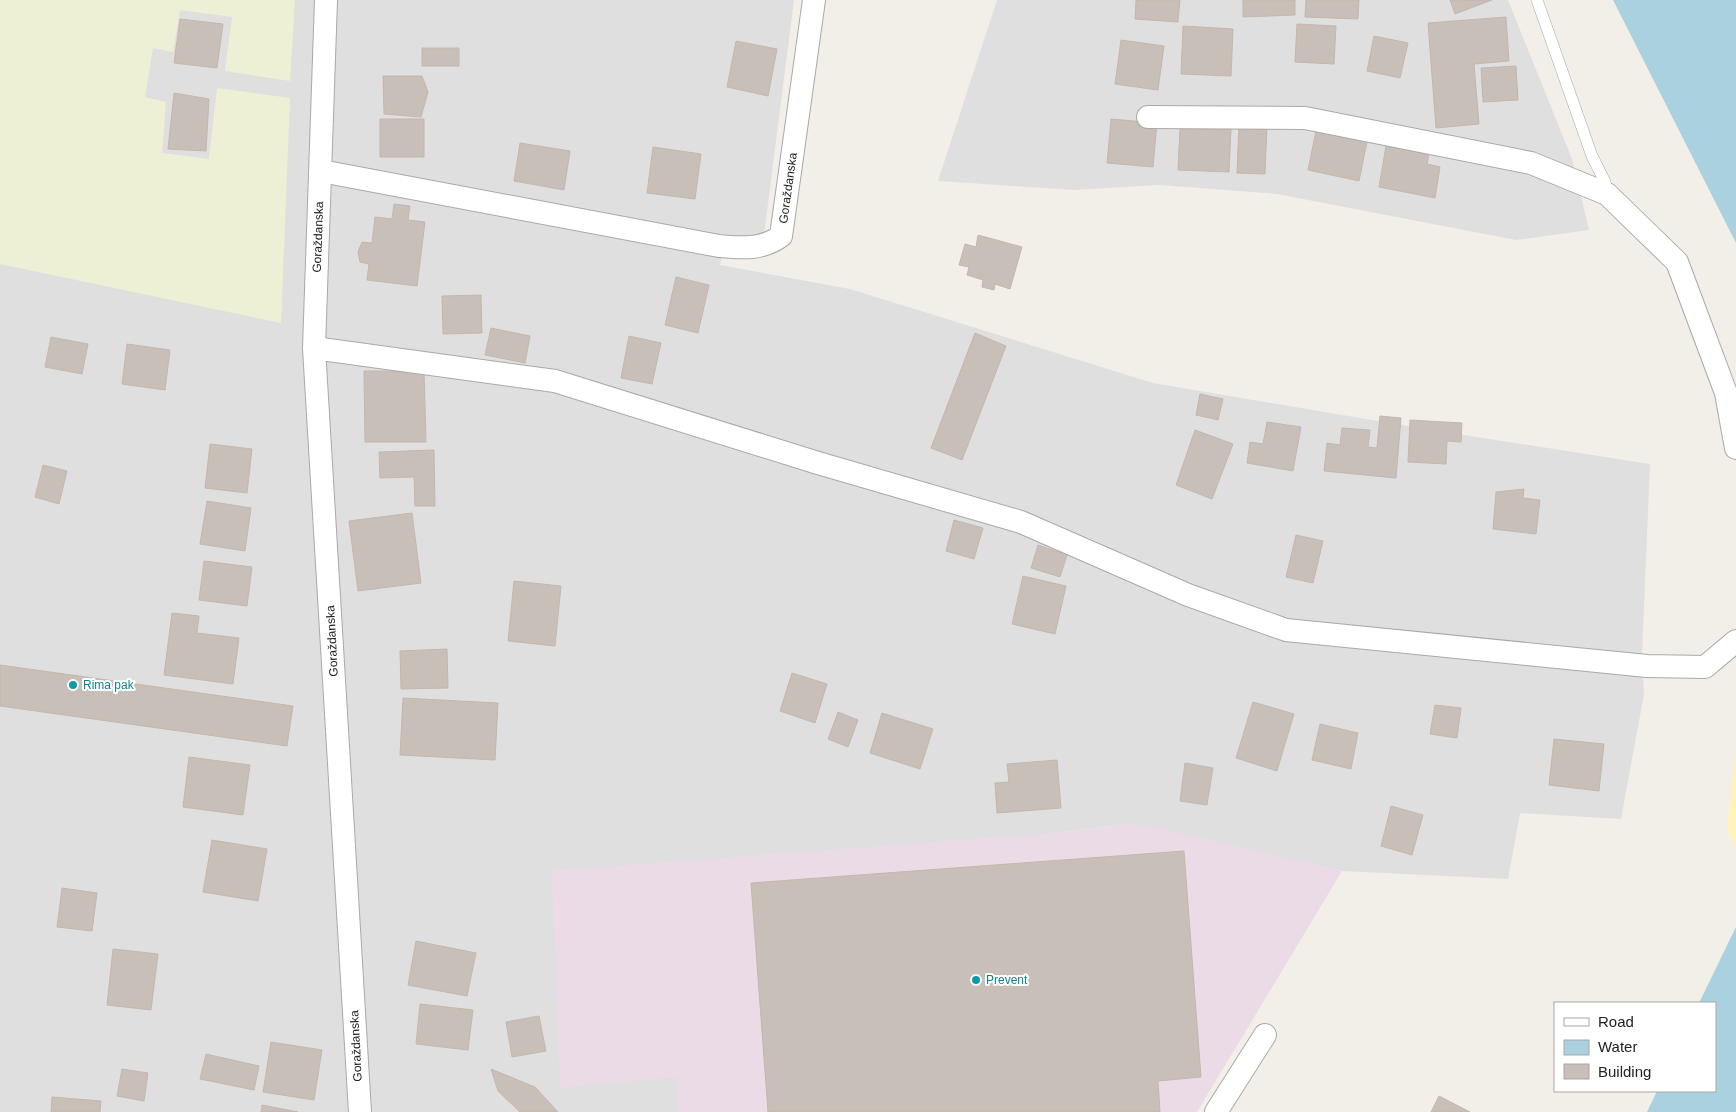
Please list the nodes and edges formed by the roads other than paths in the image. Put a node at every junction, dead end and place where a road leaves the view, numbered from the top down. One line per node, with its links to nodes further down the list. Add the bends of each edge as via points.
1 (326, 0): 5 (street, Goraždanska)
2 (814, 0): 5 (street, Goraždanska, via 781,236 770,244 746,248 719,246)
3 (1536, 0): 6 (lane)
4 (1148, 117): 6 (street, via 1305,118 1531,163)
5 (321, 171): 7 (street, Goraždanska)
6 (1607, 194): 8 (street, via 1678,262 1726,392)
7 (314, 348): 9 (street, via 555,381 1021,522 1188,595 1286,630 1647,666 1705,667); 11 (street, Goraždanska)
8 (1736, 448)
9 (1736, 642)
10 (1265, 1035): 12 (street)
11 (360, 1112)
12 (1216, 1112)

